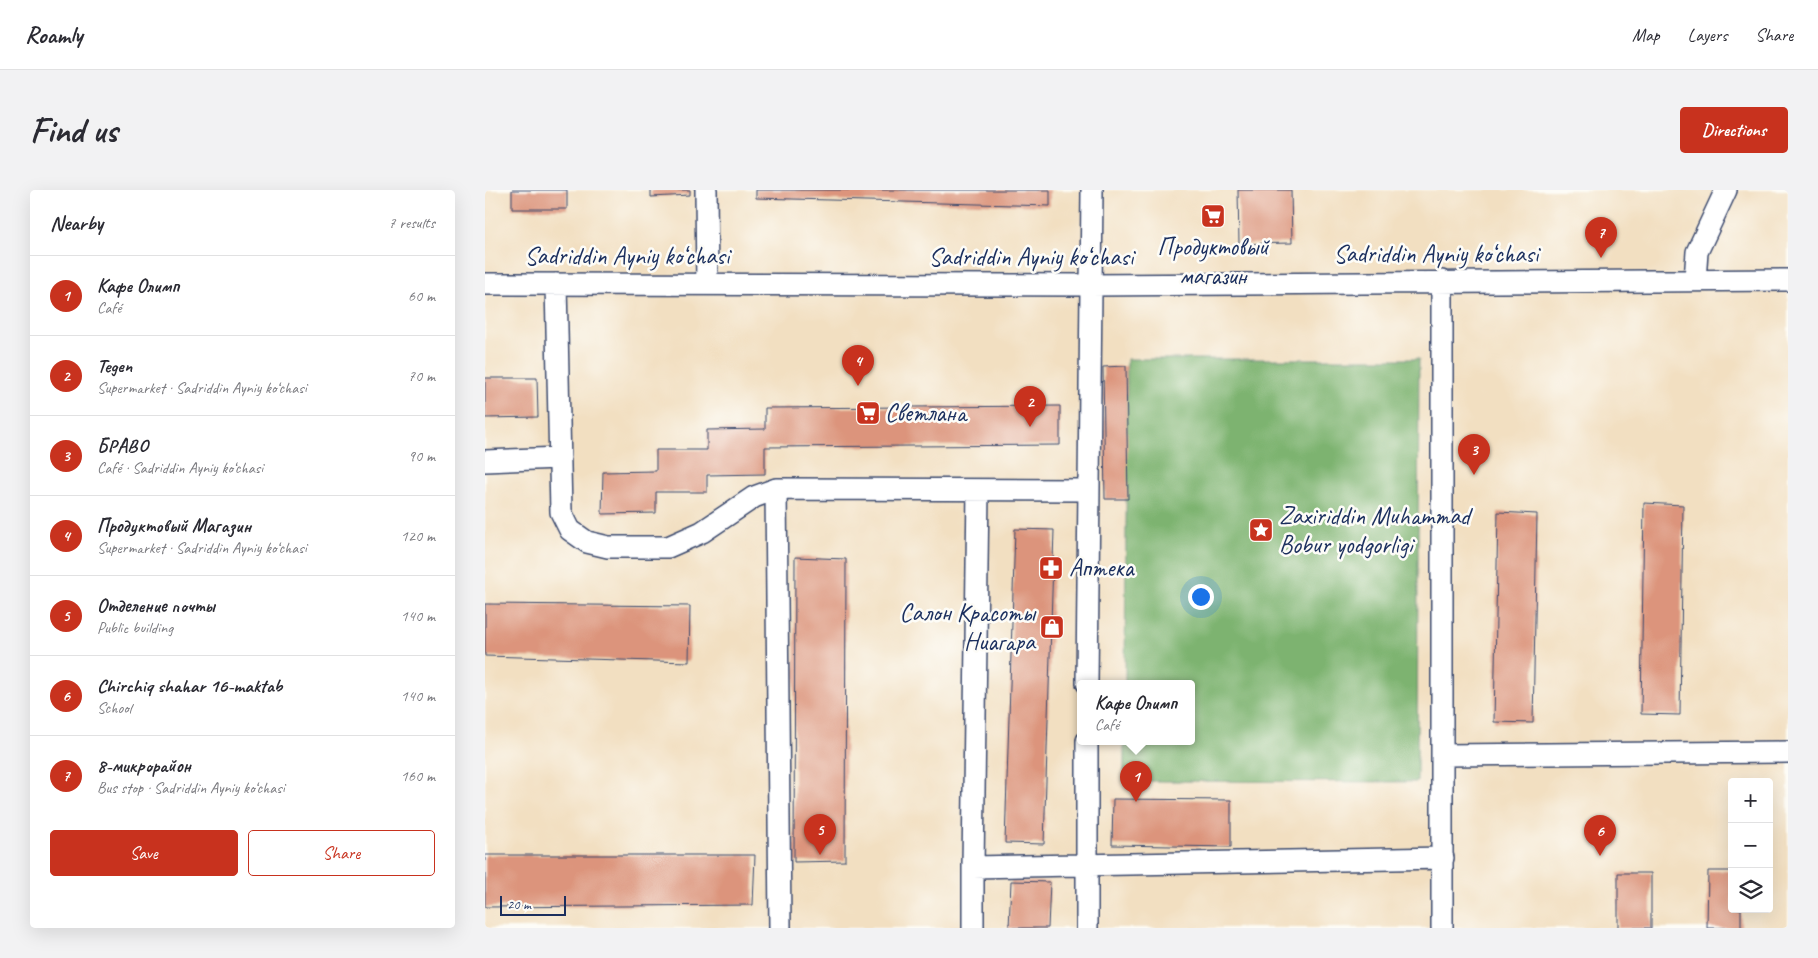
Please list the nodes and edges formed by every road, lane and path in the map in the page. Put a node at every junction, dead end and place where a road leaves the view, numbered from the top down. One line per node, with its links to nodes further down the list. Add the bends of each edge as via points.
1 (706, 190): 9 (street)
2 (1091, 190): 10 (street)
3 (1724, 191): 4 (street, via 1697,252)
4 (1695, 280): 5 (street, Sadriddin Ayniy ko‘chasi); 6 (street, Sadriddin Ayniy ko‘chasi)
5 (1788, 280)
6 (1442, 281): 10 (street, Sadriddin Ayniy ko‘chasi); 19 (street)
7 (485, 284): 8 (street, Sadriddin Ayniy ko‘chasi)
8 (556, 284): 9 (street, Sadriddin Ayniy ko‘chasi); 11 (street)
9 (707, 284): 10 (street, Sadriddin Ayniy ko‘chasi)
10 (1090, 285): 15 (street)
11 (559, 458): 12 (street); 13 (street, via 561,512 570,530 587,542 608,547 668,547 702,532 754,497)
12 (485, 461)
13 (777, 489): 14 (street); 23 (street)
14 (978, 490): 15 (street); 22 (street)
15 (1089, 490): 16 (street)
16 (1087, 680)
17 (1087, 745): 21 (street)
18 (1788, 752): 19 (street)
19 (1443, 755): 20 (street)
20 (1443, 858): 21 (street); 26 (street)
21 (1086, 863): 22 (street); 25 (street)
22 (973, 866): 24 (street)
23 (780, 928)
24 (973, 928)
25 (1087, 928)
26 (1442, 928)

